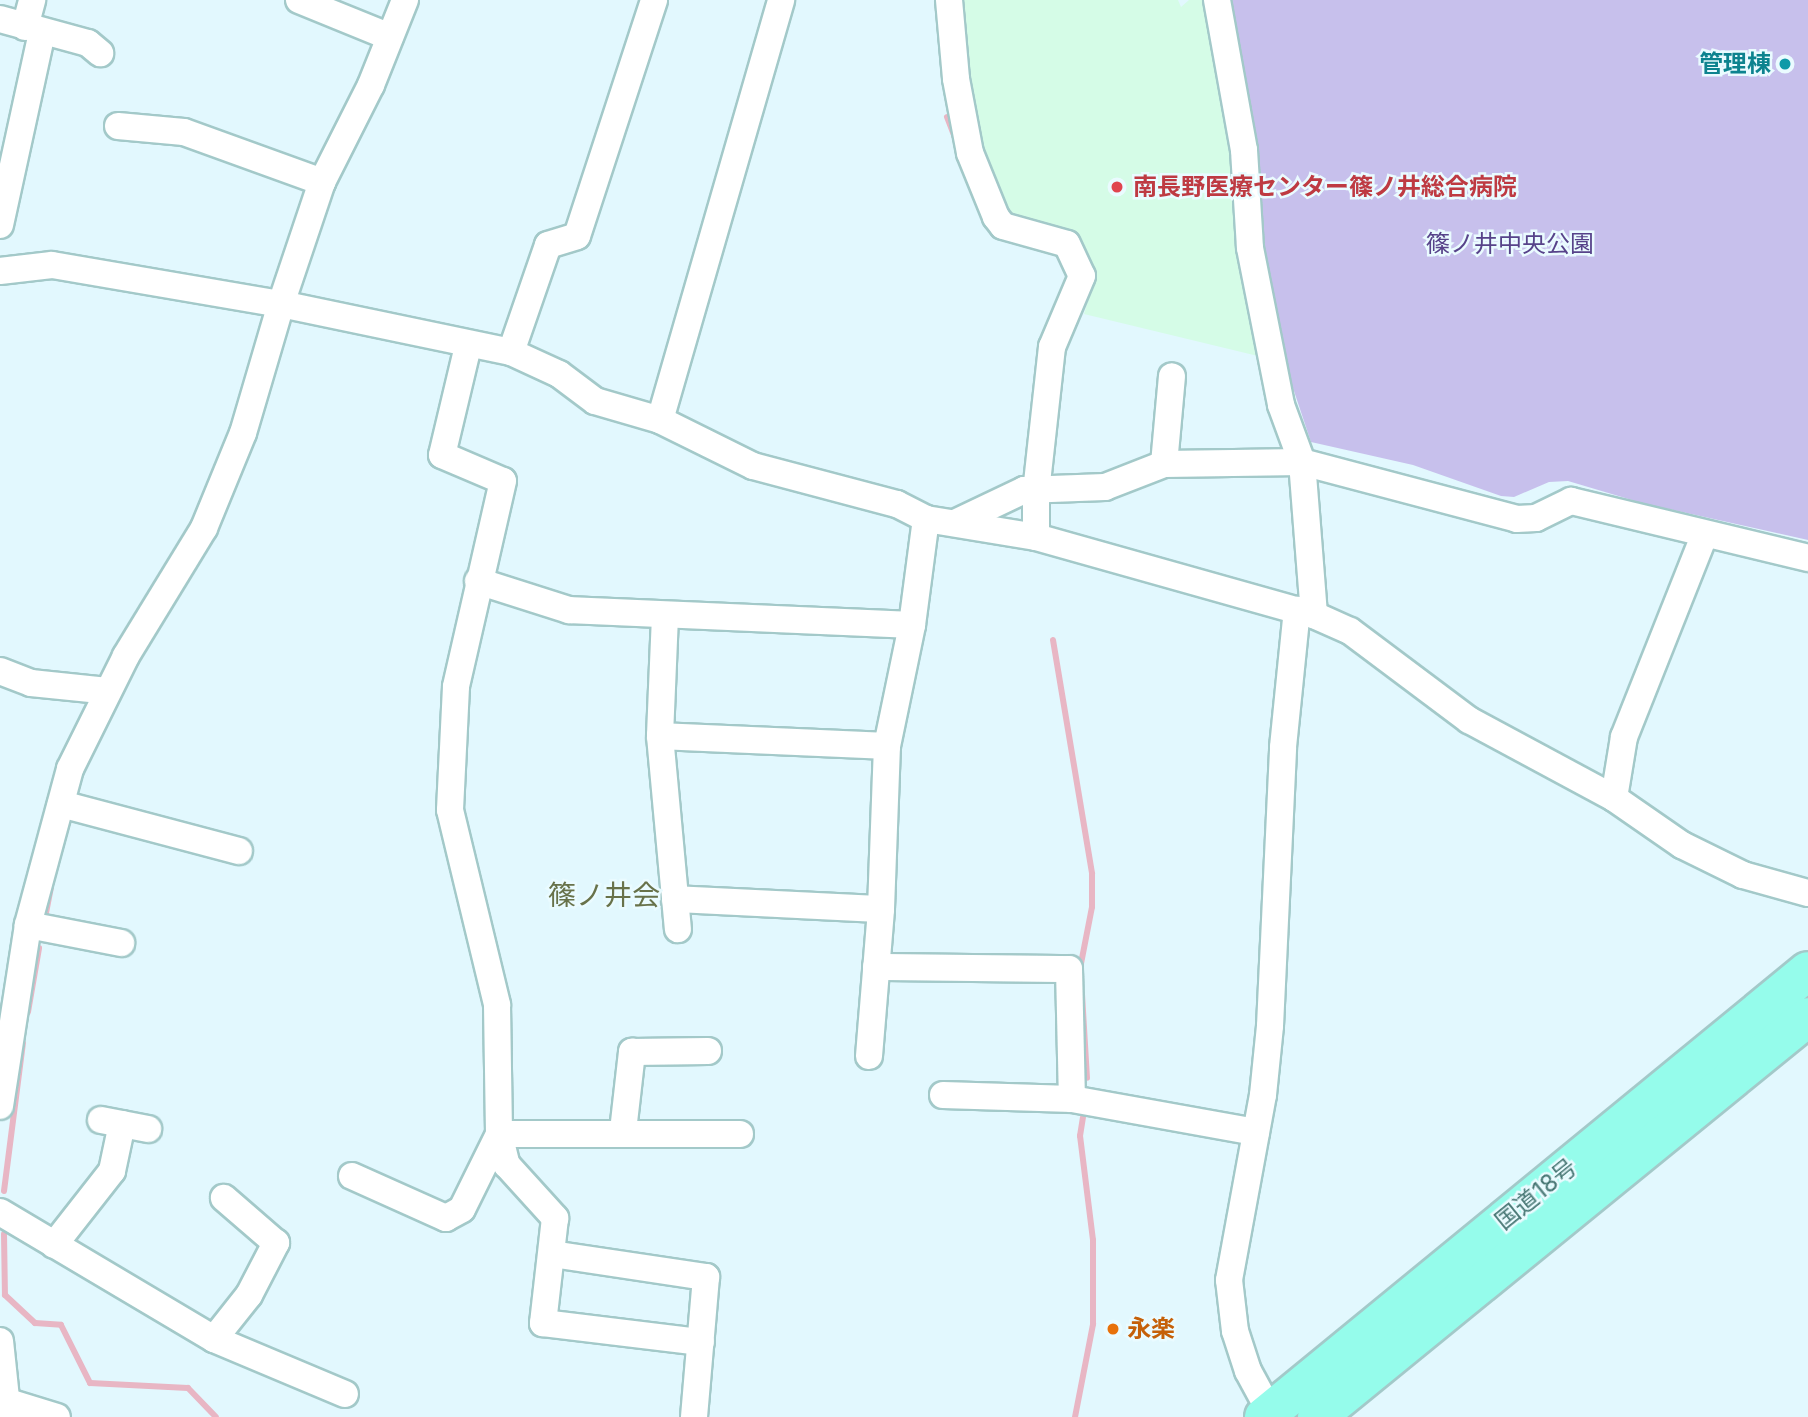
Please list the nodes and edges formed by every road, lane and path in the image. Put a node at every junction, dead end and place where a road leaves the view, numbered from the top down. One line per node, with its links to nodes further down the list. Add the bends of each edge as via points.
1 (32, 0): 8 (street)
2 (299, 0): 9 (street)
3 (405, 0): 9 (street)
4 (654, 0): 17 (street, via 577,236 548,245)
5 (781, 0): 19 (street)
6 (949, 0): 22 (street, via 956,79 970,153 996,217 1003,226 1068,244 1082,275 1052,346)
7 (1217, 0): 20 (street, via 1244,150 1250,248 1281,405)
8 (22, 26): 10 (street, via 88,43); 13 (street)
9 (390, 37): 12 (street)
10 (100, 53)
11 (118, 126): 12 (street, via 184,132)
12 (322, 182): 15 (street)
13 (0, 225)
14 (0, 271): 15 (street, via 52,265)
15 (281, 304): 16 (street); 33 (street, via 243,433 204,528)
16 (468, 346): 17 (street); 28 (street, via 442,455 503,481)
17 (511, 352): 19 (street, via 559,374 596,401)
18 (1172, 376): 21 (street)
19 (660, 420): 23 (street, via 753,466 897,504)
20 (1302, 462): 21 (street); 25 (street, via 1517,519 1536,518 1571,501); 29 (street)
21 (1164, 464): 22 (street, via 1105,487)
22 (1036, 492): 24 (street, via 1024,490); 26 (street)
23 (926, 519): 24 (street); 31 (street)
24 (957, 522): 26 (street)
25 (1704, 536): 27 (street); 36 (street, via 1624,737)
26 (1036, 537): 29 (street)
27 (1808, 558)
28 (478, 581): 30 (street, via 569,610); 56 (street, via 456,687 450,810 497,1005)
29 (1306, 613): 36 (street, via 1350,631 1469,720); 55 (street, via 1283,747 1276,966)
30 (665, 616): 31 (street); 34 (street)
31 (912, 625): 35 (street)
32 (0, 671): 33 (street, via 31,683)
33 (108, 691): 37 (street, via 70,769)
34 (660, 736): 35 (street); 40 (street)
35 (887, 746): 41 (street)
36 (1614, 798): 39 (street, via 1682,845 1718,863)
37 (61, 804): 38 (street); 42 (street)
38 (239, 851)
39 (1808, 893)
40 (675, 899): 41 (street); 43 (street)
41 (881, 909): 45 (street)
42 (28, 925): 44 (street); 52 (street)
43 (678, 929)
44 (121, 943)
45 (876, 967): 49 (street); 51 (street, via 1069,969)
46 (1808, 971): 69 (highway, 国道18号)
47 (1808, 1017): 72 (highway, 国道18号)
48 (708, 1051): 54 (street, via 632,1052)
49 (869, 1056)
50 (943, 1096): 51 (street)
51 (1072, 1099): 55 (street)
52 (0, 1106)
53 (148, 1129): 61 (street, via 112,1122 112,1171)
54 (623, 1131): 56 (street); 57 (street)
55 (1256, 1132): 69 (street, via 1229,1280 1236,1332)
56 (499, 1134): 58 (street, via 462,1209 446,1219); 62 (street, via 507,1165 555,1218)
57 (740, 1134)
58 (352, 1176)
59 (224, 1198): 63 (street, via 276,1242 249,1295)
60 (0, 1212): 61 (street)
61 (54, 1245): 63 (street)
62 (552, 1254): 65 (street, via 706,1277); 65 (street, via 543,1323)
63 (214, 1339): 67 (street)
64 (0, 1341): 66 (street)
65 (701, 1342): 71 (street)
66 (2, 1372): 68 (street)
67 (345, 1394)
68 (8, 1409): 70 (street)
69 (1269, 1415)
70 (57, 1417)
71 (694, 1417)
72 (1317, 1417)

